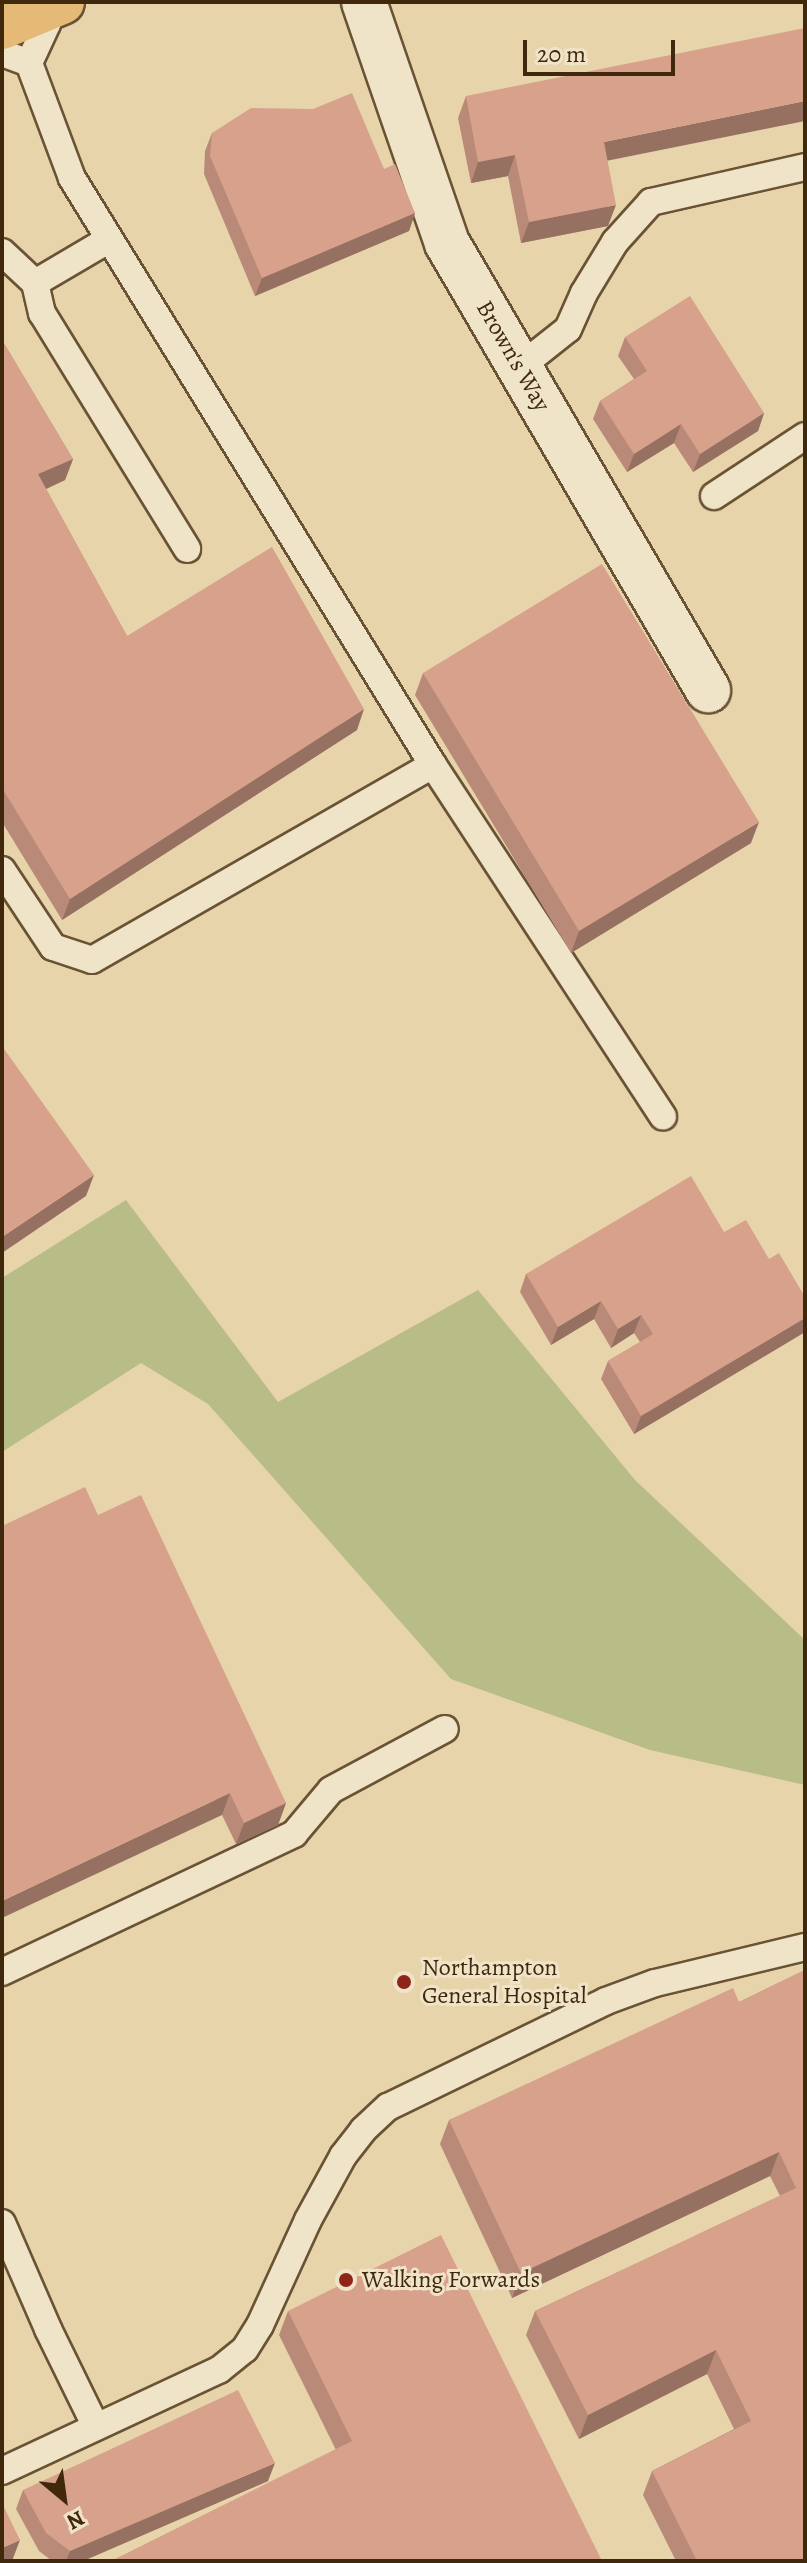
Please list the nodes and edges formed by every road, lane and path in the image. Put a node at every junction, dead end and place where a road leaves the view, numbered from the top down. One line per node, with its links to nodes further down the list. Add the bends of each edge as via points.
1 (364, 2): 10 (street, Brown's Way, via 447,243)
2 (52, 4): 3 (main road); 5 (lane)
3 (2, 27)
4 (2, 53): 5 (lane)
5 (29, 63): 7 (lane, via 72,178)
6 (805, 167): 10 (lane, via 651,202 615,242 568,329)
7 (108, 240): 9 (lane); 15 (lane)
8 (2, 252): 9 (lane)
9 (35, 283): 13 (lane, via 42,313)
10 (520, 367): 14 (street, Brown's Way)
11 (805, 436): 12 (lane)
12 (714, 496)
13 (187, 549)
14 (708, 690)
15 (433, 765): 16 (lane, via 92,960 53,947); 17 (lane)
16 (2, 870)
17 (663, 1116)
18 (445, 1729): 20 (lane, via 331,1790 294,1834)
19 (805, 1947): 22 (lane, via 655,1983 606,2001 388,2107 343,2156 245,2349 219,2370)
20 (2, 1972)
21 (2, 2223): 22 (lane)
22 (96, 2427): 23 (lane)
23 (2, 2471)

